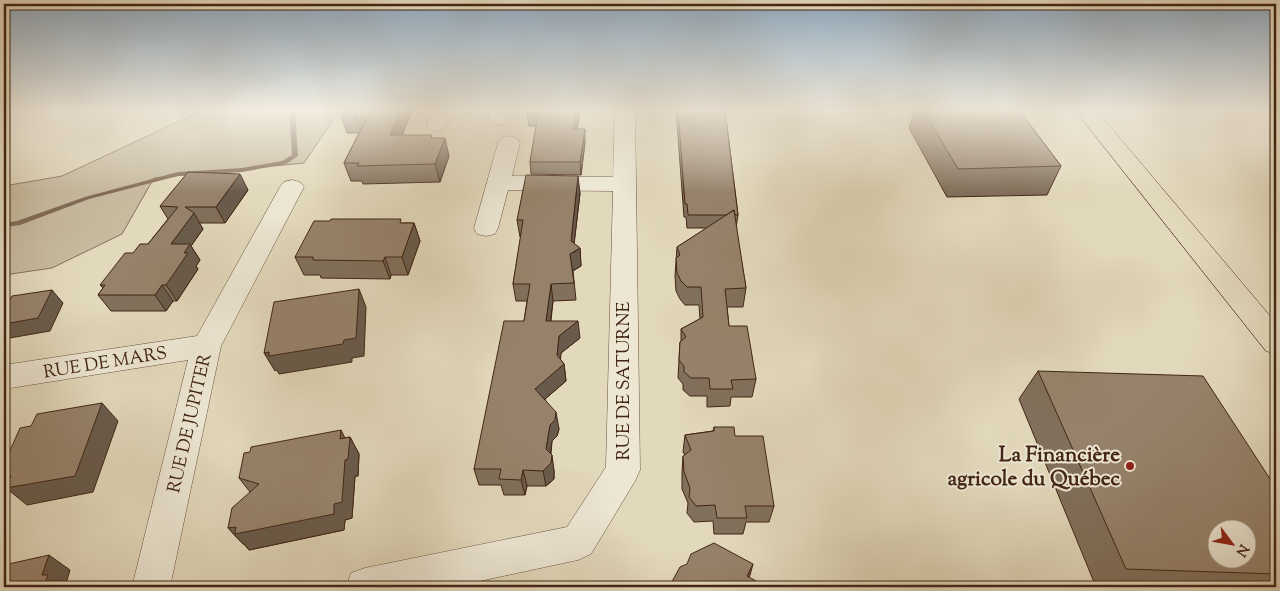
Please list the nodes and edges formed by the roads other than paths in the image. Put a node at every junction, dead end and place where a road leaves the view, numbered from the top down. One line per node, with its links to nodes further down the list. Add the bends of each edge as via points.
1 (625, 138): 5 (street, RUE DE SATURNE)
2 (1108, 138): 8 (main road)
3 (509, 143): 4 (street)
4 (499, 183): 5 (street); 7 (street)
5 (624, 184): 12 (street, RUE DE SATURNE, via 623,470 578,542)
6 (292, 187): 9 (street, RUE DE JUPITER)
7 (486, 228)
8 (1276, 343)
9 (206, 346): 10 (street, RUE DE MARS); 11 (street, RUE DE JUPITER)
10 (4, 377)
11 (151, 587)
12 (365, 587)

